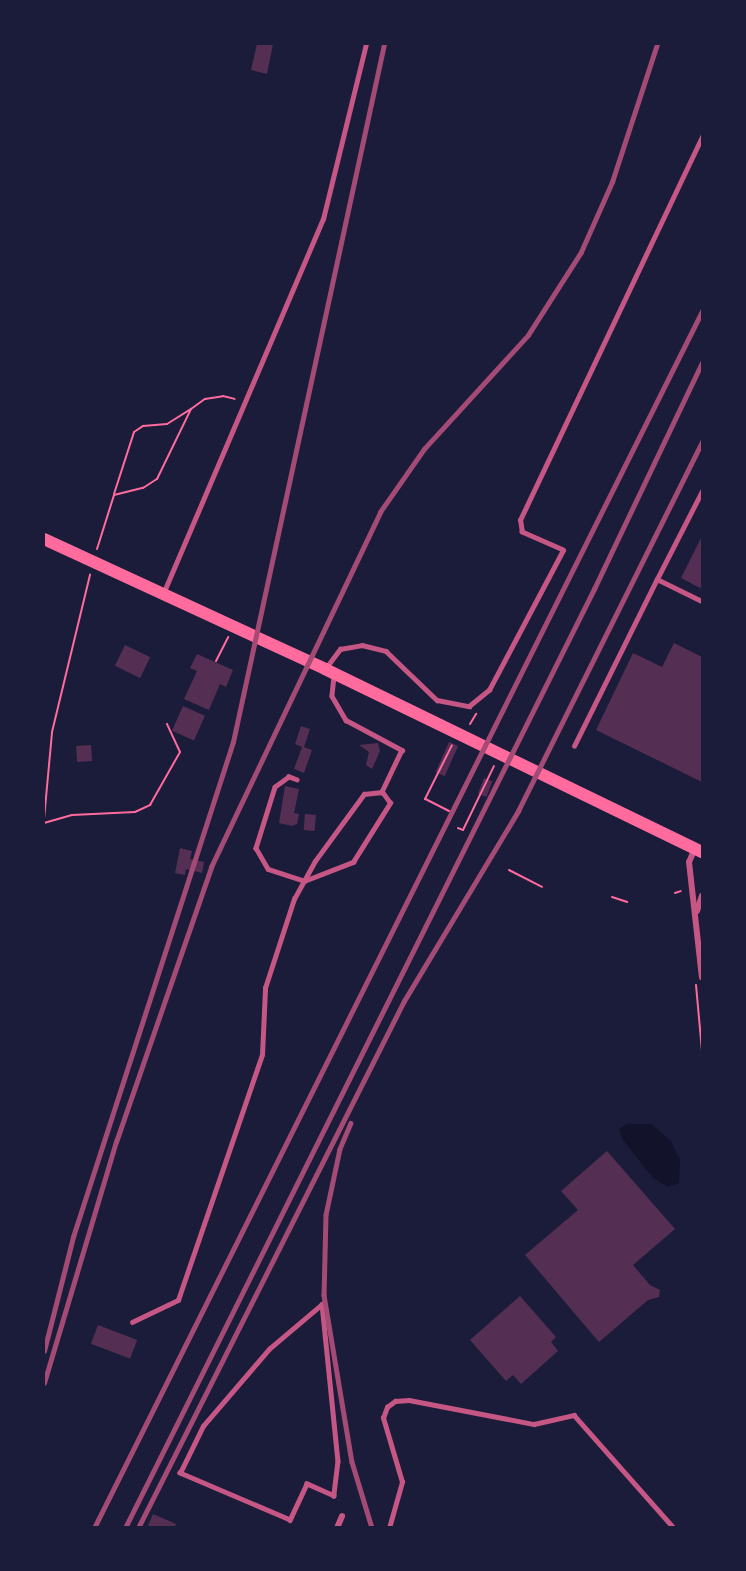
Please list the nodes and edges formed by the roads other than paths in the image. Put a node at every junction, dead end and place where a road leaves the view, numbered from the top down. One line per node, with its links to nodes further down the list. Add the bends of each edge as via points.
1 (366, 44): 6 (lane, via 323,219)
2 (702, 136): 8 (lane, via 520,520 522,532 562,550 489,690 469,706 437,700 386,651 362,645 340,649)
3 (702, 491): 5 (lane)
4 (44, 539): 6 (main road)
5 (657, 579): 7 (lane); 9 (lane)
6 (163, 594): 8 (main road)
7 (702, 600)
8 (330, 671): 11 (lane, via 332,696 346,720 402,750); 12 (main road)
9 (574, 746)
10 (297, 780): 13 (lane, via 289,777 275,787 256,848 268,868)
11 (382, 792): 13 (lane, via 364,794); 13 (lane, via 390,803 353,862)
12 (699, 850): 15 (street, via 689,862)
13 (304, 881): 18 (lane, via 265,988 262,1055 178,1300)
14 (702, 896): 15 (street)
15 (697, 912): 16 (street)
16 (702, 977)
17 (322, 1304): 17 (lane, via 338,1461 334,1496 307,1484 290,1520 180,1473 203,1426 269,1349)
18 (132, 1322)
19 (342, 1516): 20 (street)
20 (337, 1527)
21 (389, 1527): 22 (lane, via 402,1482 383,1418 387,1407 395,1401 409,1400 534,1424 574,1415)
22 (674, 1527)

